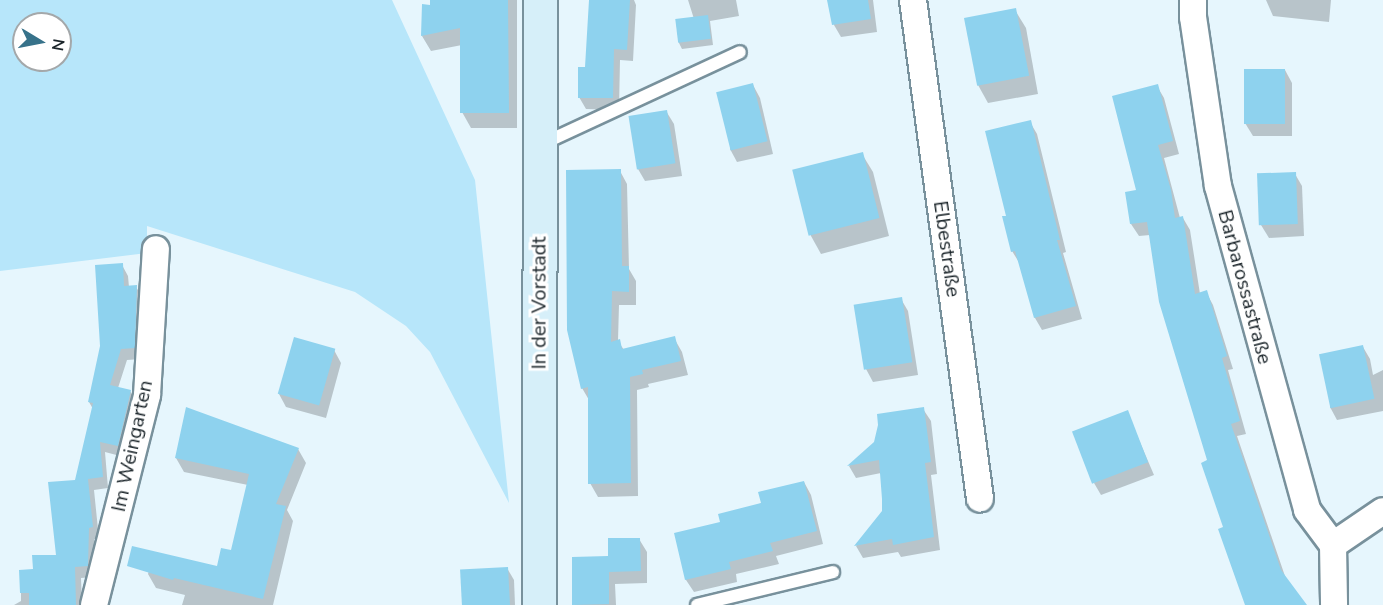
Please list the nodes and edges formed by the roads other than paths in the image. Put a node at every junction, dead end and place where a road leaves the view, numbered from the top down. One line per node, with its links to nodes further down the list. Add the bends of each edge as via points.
1 (540, 0): 5 (street, In der Vorstadt)
2 (913, 0): 7 (street, Elbestraße)
3 (1193, 8): 9 (street, Barbarossastraße, via 1218,186 1307,510)
4 (740, 52): 5 (lane)
5 (540, 145): 12 (street, In der Vorstadt)
6 (156, 249): 11 (street, Im Weingarten, via 147,395)
7 (980, 499)
8 (1383, 511): 9 (street)
9 (1333, 545): 14 (street)
10 (833, 572): 13 (lane)
11 (94, 605)
12 (539, 605)
13 (698, 605)
14 (1334, 605)

